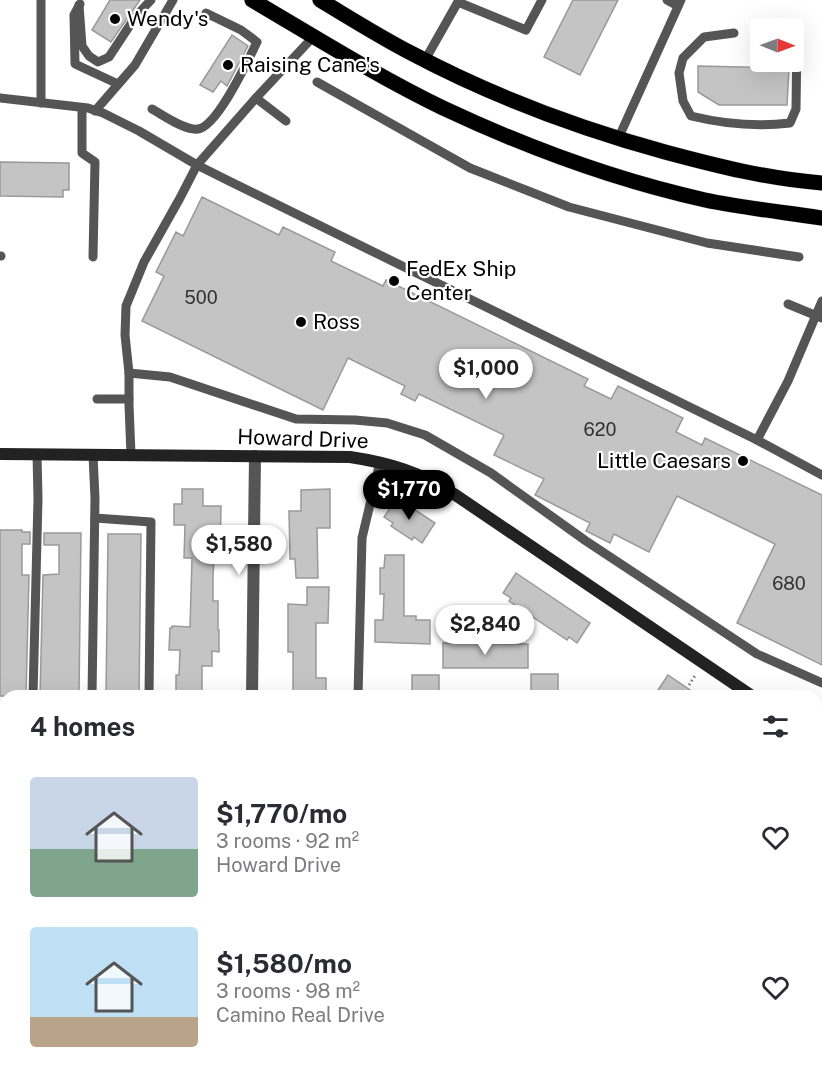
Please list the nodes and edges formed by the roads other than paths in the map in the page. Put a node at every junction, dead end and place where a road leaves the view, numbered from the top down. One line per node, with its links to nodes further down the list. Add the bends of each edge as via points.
1 (40, 0): 20 (lane)
2 (153, 0): 8 (lane, via 136,16 109,57 98,62 82,46); 9 (lane)
3 (252, 0): 13 (main road)
4 (320, 0): 14 (main road)
5 (542, 0): 7 (lane, via 526,30)
6 (667, 0): 10 (lane)
7 (458, 1): 14 (lane)
8 (80, 2): 17 (lane, via 74,15 75,64)
9 (171, 3): 17 (lane, via 135,65)
10 (679, 3): 25 (lane)
11 (206, 13): 22 (lane, via 257,42 229,95 211,122 198,129 184,127)
12 (734, 33): 15 (lane, via 704,37 683,58 679,73 683,101 691,116 741,124 790,123 796,109)
13 (314, 36): 19 (lane); 28 (main road, via 442,107 571,161 705,200)
14 (425, 60): 25 (main road, via 556,118)
15 (796, 72)
16 (317, 82): 30 (lane, via 470,168 569,207 707,243)
17 (118, 84): 23 (lane)
18 (0, 98): 20 (lane)
19 (256, 98): 24 (lane); 26 (lane)
20 (42, 103): 21 (lane)
21 (82, 108): 23 (lane); 29 (lane, via 82,153 95,162)
22 (152, 109)
23 (94, 111): 26 (lane, via 139,131)
24 (286, 121)
25 (618, 139): 27 (main road, via 703,163)
26 (197, 165): 34 (lane, via 144,261 126,306); 37 (lane)
27 (819, 182)
28 (822, 218)
29 (93, 256)
30 (799, 257)
31 (822, 301): 33 (lane)
32 (788, 304): 33 (lane)
33 (819, 317): 37 (lane)
34 (129, 373): 36 (lane); 46 (lane, via 170,377 296,419 387,423 425,435 491,473 757,654)
35 (98, 399): 36 (lane)
36 (129, 399): 41 (lane)
37 (757, 440): 44 (lane)
38 (0, 454): 39 (street, Howard Drive)
39 (37, 454): 40 (street, Howard Drive); 47 (lane)
40 (93, 454): 41 (street, Howard Drive); 45 (lane)
41 (131, 455): 42 (street, Howard Drive)
42 (255, 456): 43 (street, Howard Drive, via 350,457); 50 (street)
43 (380, 462): 51 (lane, via 362,538); 52 (street, Howard Drive, via 437,483)
44 (822, 475)
45 (95, 519): 48 (lane); 49 (lane, via 151,522)
46 (822, 683)
47 (33, 690)
48 (92, 690)
49 (149, 690)
50 (252, 690)
51 (358, 690)
52 (743, 690)

